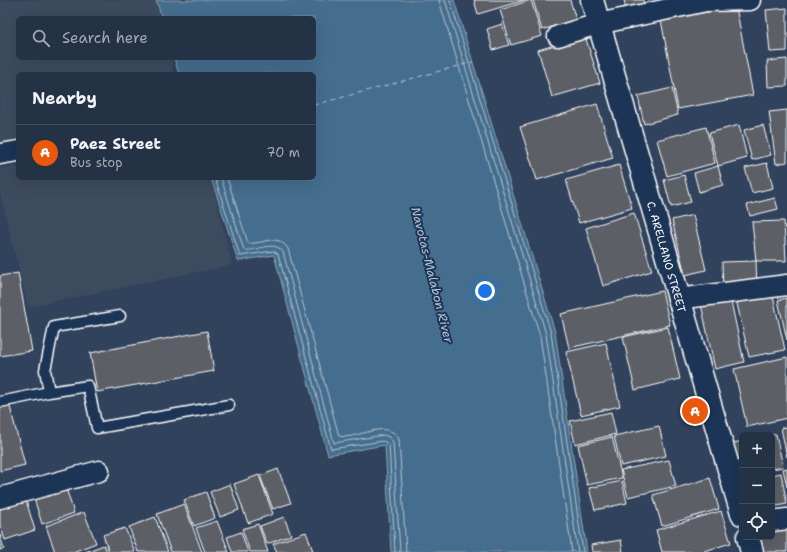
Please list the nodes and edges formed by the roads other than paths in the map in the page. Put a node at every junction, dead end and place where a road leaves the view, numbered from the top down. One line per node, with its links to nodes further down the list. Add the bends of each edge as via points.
1 (592, 0): 3 (main road, C. ARELLANO STREET)
2 (750, 0): 3 (street, via 706,1)
3 (598, 24): 4 (street); 8 (main road, C. ARELLANO STREET)
4 (558, 36)
5 (16, 151): 6 (street)
6 (0, 154)
7 (787, 285): 8 (street)
8 (678, 298): 15 (main road, C. ARELLANO STREET)
9 (120, 316): 10 (lane, via 54,327 45,370)
10 (49, 392): 11 (lane); 12 (lane, via 88,386 97,428)
11 (0, 402)
12 (229, 405)
13 (99, 471): 14 (street)
14 (0, 498)
15 (739, 504)
16 (787, 519): 17 (street)
17 (775, 521)
18 (749, 540): 19 (main road)
19 (752, 552)

